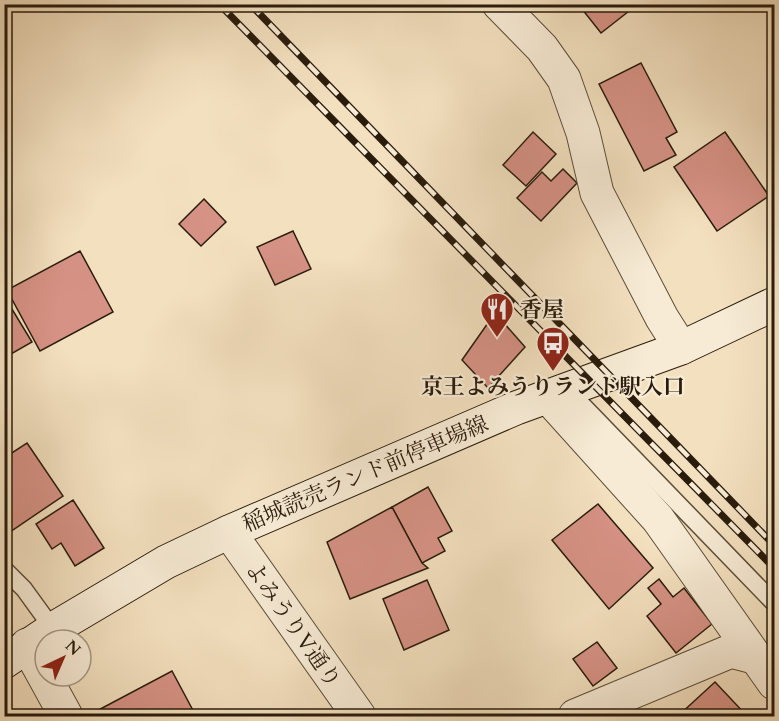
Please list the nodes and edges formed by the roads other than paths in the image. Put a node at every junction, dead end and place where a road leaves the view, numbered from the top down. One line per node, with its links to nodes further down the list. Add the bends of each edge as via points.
1 (499, 4): 3 (street, via 542,48 564,79 583,133 597,193)
2 (774, 304): 3 (street, 稲城読売ランド前停車場線)
3 (681, 348): 4 (street, 稲城読売ランド前停車場線)
4 (558, 393): 5 (street, 稲城読売ランド前停車場線); 7 (lane); 9 (street, via 658,519)
5 (229, 532): 8 (street, 稲城読売ランド前停車場線, via 166,562); 12 (street, よみうりV通り)
6 (4, 569): 8 (lane, via 24,589)
7 (774, 603)
8 (28, 645): 11 (street)
9 (754, 657): 10 (street); 13 (street, via 731,651)
10 (774, 683)
11 (66, 717)
12 (359, 717)
13 (575, 717)

